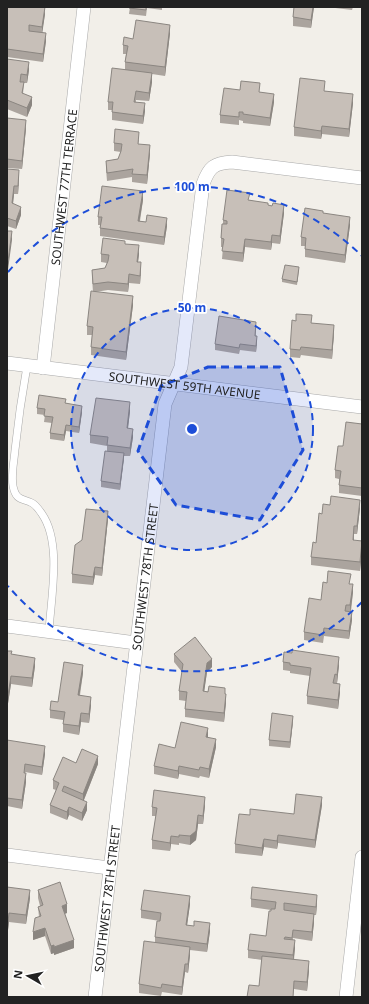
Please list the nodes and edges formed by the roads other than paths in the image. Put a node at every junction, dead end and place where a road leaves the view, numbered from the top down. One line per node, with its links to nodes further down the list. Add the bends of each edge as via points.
1 (84, 7): 5 (street, SOUTHWEST 77TH TERRACE)
2 (362, 178): 6 (street, SOUTHWEST 78TH STREET, via 239,162 216,164 209,170 203,184 181,366)
3 (7, 363): 4 (street, SOUTHWEST 59TH AVENUE)
4 (27, 366): 5 (street, SOUTHWEST 59TH AVENUE); 9 (lane, via 19,410 13,486 17,496 33,503 43,515 51,535 55,562)
5 (43, 368): 6 (street, SOUTHWEST 59TH AVENUE)
6 (174, 383): 7 (street, SOUTHWEST 59TH AVENUE); 10 (street, SOUTHWEST 78TH STREET, via 165,404)
7 (362, 407)
8 (7, 626): 9 (street)
9 (49, 631): 10 (street)
10 (136, 643): 13 (street, SOUTHWEST 78TH STREET)
11 (7, 855): 13 (street)
12 (362, 857): 15 (street)
13 (110, 868): 14 (street, SOUTHWEST 78TH STREET)
14 (95, 997)
15 (346, 997)

